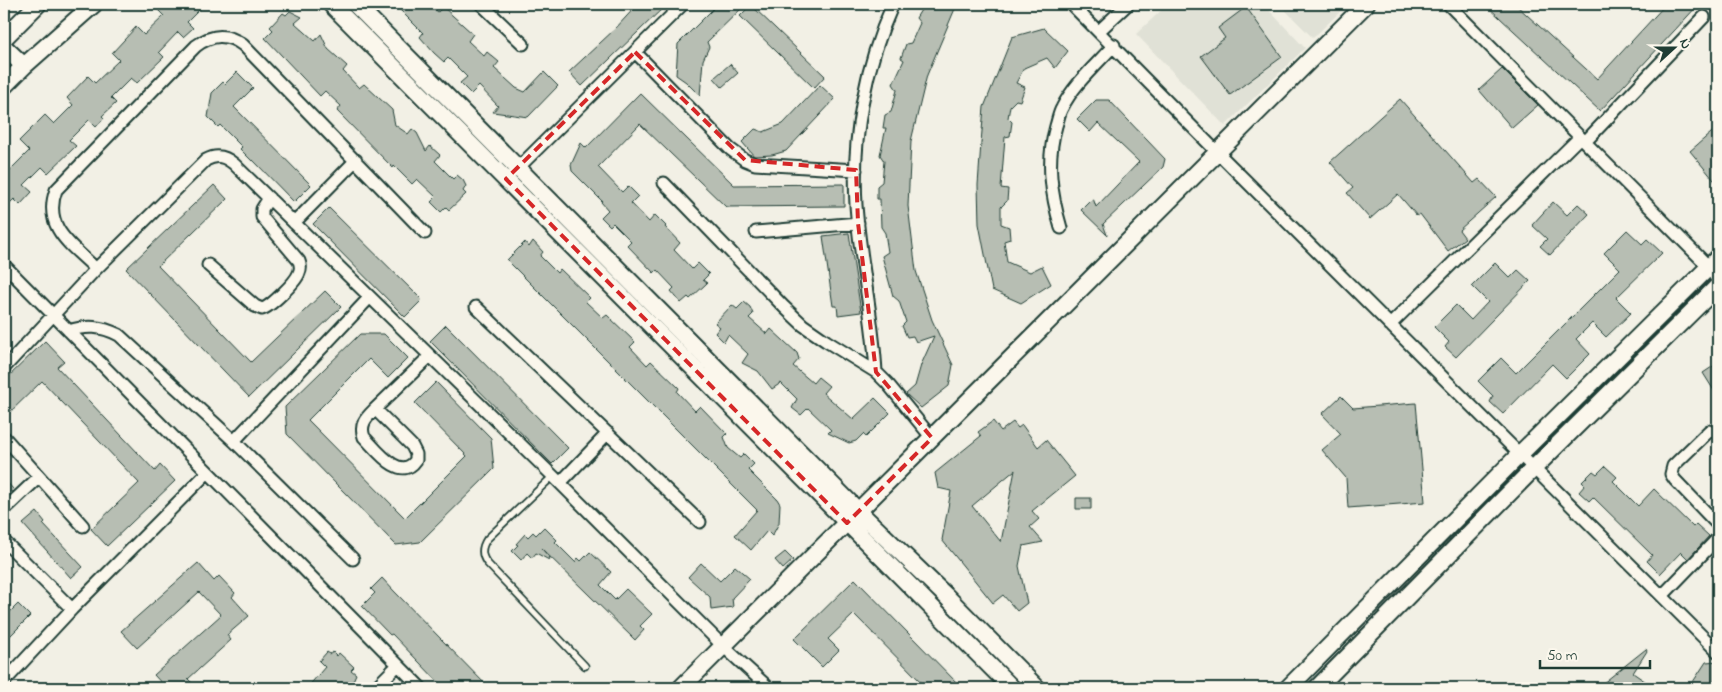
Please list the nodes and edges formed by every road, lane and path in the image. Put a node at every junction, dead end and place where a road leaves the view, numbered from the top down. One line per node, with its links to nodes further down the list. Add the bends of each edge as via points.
1 (38, 4): 14 (main road)
2 (94, 4): 19 (main road)
3 (331, 4): 26 (main road)
4 (355, 4): 24 (main road)
5 (481, 4): 15 (street)
6 (683, 4): 18 (street)
7 (892, 4): 25 (street, via 865,90)
8 (1071, 4): 13 (street)
9 (1128, 4): 13 (street)
10 (1366, 4): 22 (main road)
11 (1448, 4): 21 (street)
12 (1704, 17): 21 (street)
13 (1099, 31): 16 (street)
14 (4, 38)
15 (524, 44)
16 (1114, 46): 22 (street); 31 (street, via 1074,89 1061,109 1050,160 1050,182)
17 (4, 47): 19 (main road)
18 (634, 52): 24 (street); 25 (street, via 730,149 746,160 764,165)
19 (24, 66): 20 (main road)
20 (4, 86)
21 (1583, 140): 34 (street); 43 (street)
22 (1218, 153): 43 (street); 52 (main road)
23 (356, 160): 29 (street); 33 (street); 37 (street, via 243,45 225,36 204,40 56,190 51,210 57,230)
24 (519, 168): 26 (street); 60 (main road)
25 (856, 170): 30 (street)
26 (506, 179): 62 (main road)
27 (664, 183): 47 (street, via 803,325)
28 (269, 198): 29 (street); 36 (street, via 262,209 262,217 300,261 297,277 269,306 262,309 254,306); 37 (street, via 230,160 212,157 201,164)
29 (294, 223): 40 (street)
30 (858, 223): 32 (street); 47 (street)
31 (1061, 228)
32 (756, 232)
33 (426, 233)
34 (1714, 262): 38 (street); 54 (main road)
35 (4, 265): 42 (street)
36 (208, 265)
37 (96, 269): 42 (street)
38 (1718, 281)
39 (1718, 286): 55 (main road)
40 (370, 297): 45 (street); 53 (street)
41 (476, 307): 50 (street)
42 (54, 316): 44 (street); 46 (street)
43 (1390, 325): 54 (street)
44 (68, 331): 53 (street, via 94,326 119,334); 56 (street)
45 (430, 356): 48 (street); 58 (street)
46 (4, 368)
47 (876, 372): 52 (street)
48 (375, 409): 48 (street, via 364,420 364,436 394,466 408,468 416,460 415,449)
49 (1709, 430): 63 (street, via 1673,466 1672,474)
50 (608, 433): 58 (street); 61 (street)
51 (4, 437): 57 (street)
52 (932, 438): 60 (main road)
53 (234, 441): 67 (street)
54 (1519, 455): 55 (street); 81 (main road)
55 (1533, 469): 68 (street); 82 (main road)
56 (208, 472): 69 (street); 72 (street)
57 (39, 477): 59 (street); 64 (street)
58 (557, 479): 70 (street); 73 (lane, via 487,539 482,553 487,564)
59 (4, 510)
60 (858, 511): 62 (main road); 80 (main road)
61 (700, 522)
62 (847, 523): 70 (main road); 79 (main road)
63 (1718, 525)
64 (83, 526)
65 (1718, 538): 68 (street)
66 (4, 541): 69 (street)
67 (353, 559)
68 (1662, 596): 71 (street)
69 (72, 610): 74 (street)
70 (723, 646): 77 (main road); 78 (street)
71 (1718, 652)
72 (398, 665): 75 (street); 76 (street)
73 (585, 666)
74 (4, 682)
75 (375, 688)
76 (421, 688)
77 (681, 688)
78 (769, 688)
79 (1012, 688)
80 (1037, 688)
81 (1288, 688)
82 (1316, 688)

